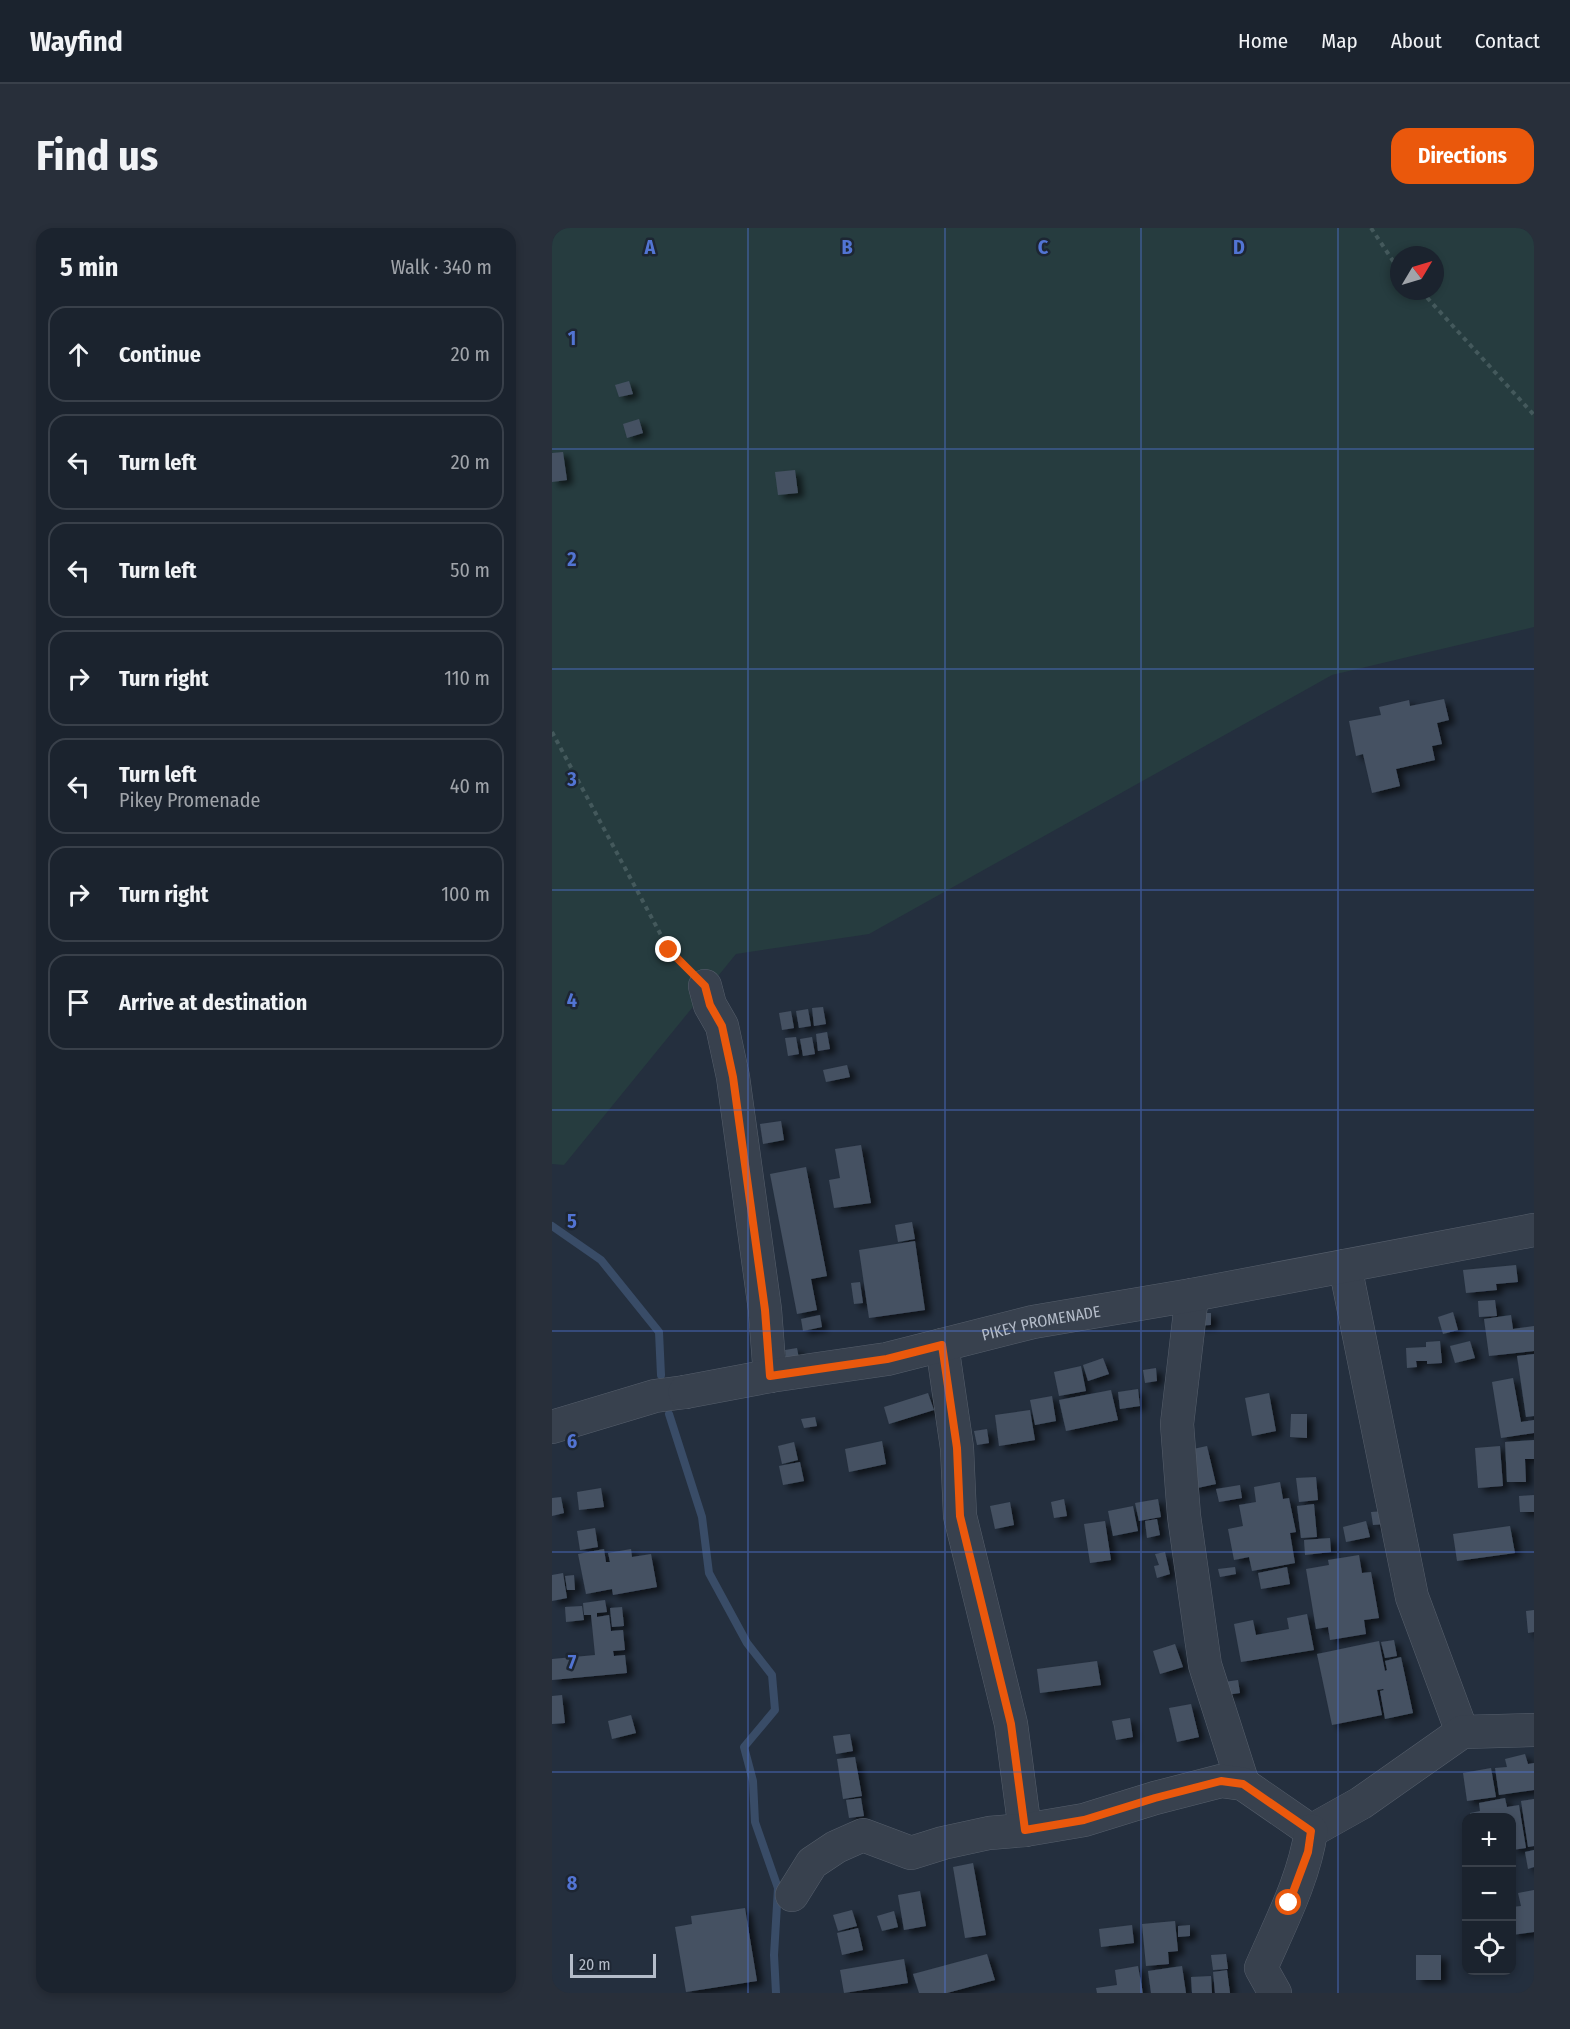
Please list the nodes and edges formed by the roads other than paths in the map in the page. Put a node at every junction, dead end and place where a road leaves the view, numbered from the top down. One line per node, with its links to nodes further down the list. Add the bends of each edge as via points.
1 (705, 986): 6 (street, via 722,1026 733,1077 765,1310)
2 (1534, 1230): 3 (street, PIKEY PROMENADE)
3 (1345, 1266): 4 (street, PIKEY PROMENADE); 9 (street, via 1412,1597)
4 (1192, 1295): 5 (street, PIKEY PROMENADE, via 1033,1322); 10 (street, via 1177,1424 1184,1516 1205,1665)
5 (942, 1345): 6 (street, PIKEY PROMENADE, via 887,1359); 11 (street, via 957,1448 960,1516 1011,1724)
6 (770, 1376): 7 (street, PIKEY PROMENADE, via 655,1396)
7 (552, 1427)
8 (1534, 1730): 9 (street)
9 (1462, 1732): 12 (street, via 1361,1803)
10 (1243, 1784): 11 (street, via 1221,1781 1084,1820); 12 (street)
11 (1025, 1830): 13 (street, via 989,1833 911,1853 863,1835 812,1863)
12 (1311, 1831): 14 (street, via 1308,1852 1261,1968)
13 (792, 1895)
14 (1275, 1993)

